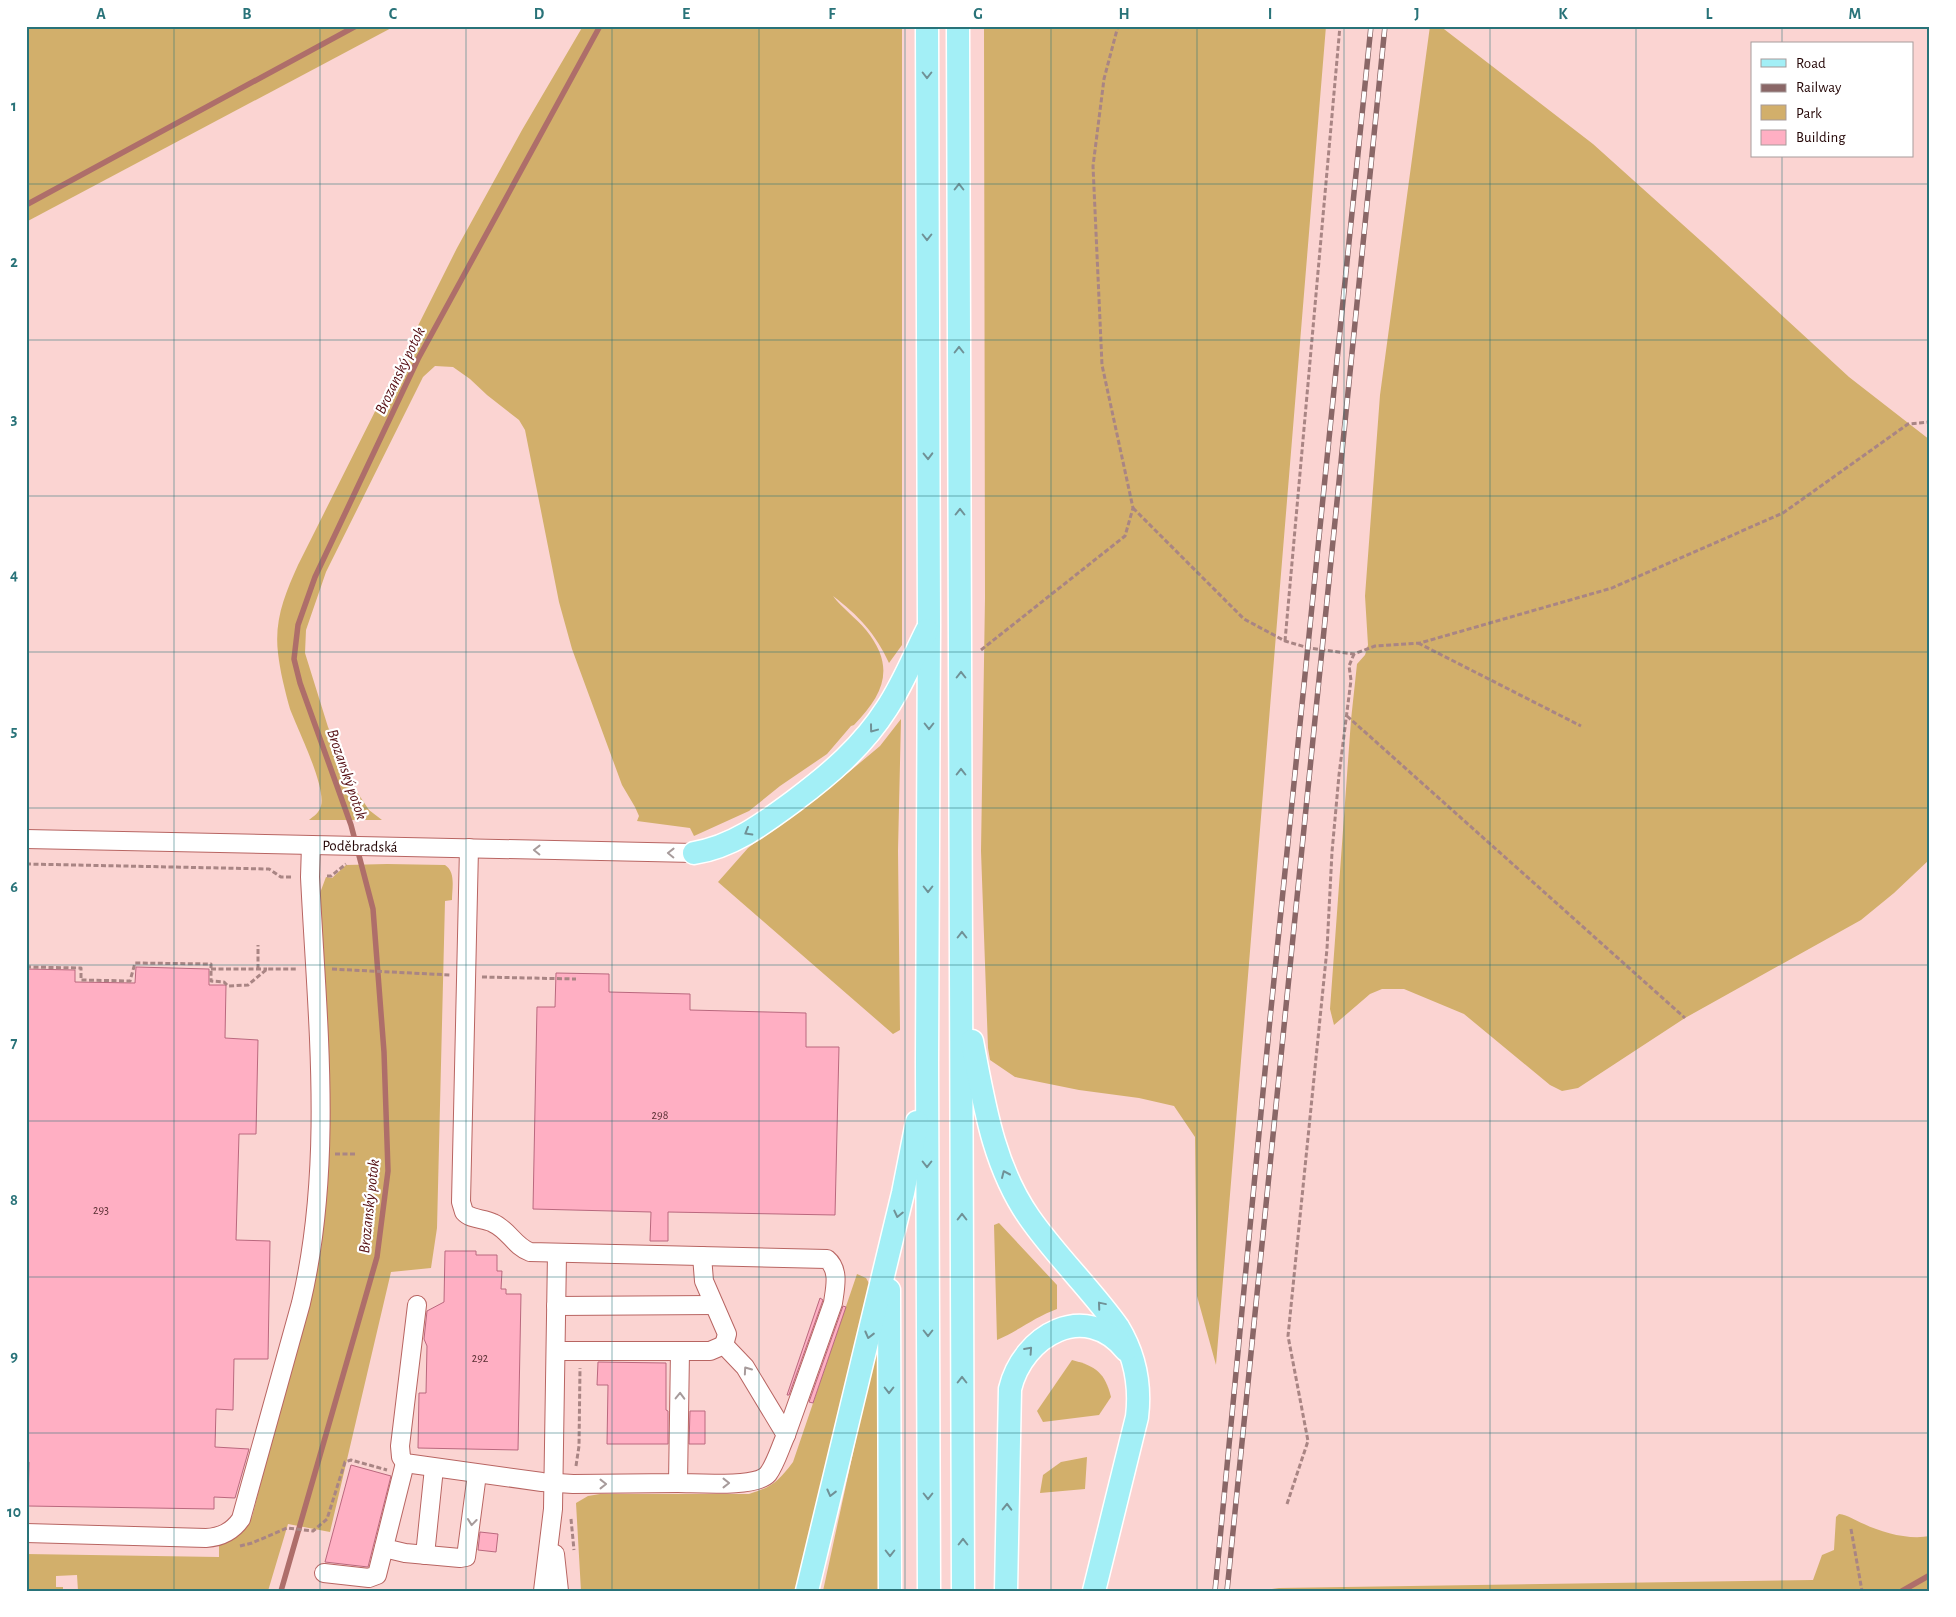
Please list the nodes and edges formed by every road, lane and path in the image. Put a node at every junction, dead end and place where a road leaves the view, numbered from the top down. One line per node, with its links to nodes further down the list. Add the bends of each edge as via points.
1 (927, 26): 7 (main road, one-way to 7)
2 (958, 26): 11 (main road, one-way to 2)
3 (1118, 26): 6 (path, via 1104,79 1093,166 1102,364)
4 (1340, 26): 8 (path)
5 (1930, 422): 9 (path, via 1908,424 1783,513 1612,588)
6 (1133, 508): 8 (path, via 1244,620); 11 (path, via 1125,536)
7 (929, 625): 17 (main road, one-way to 17, via 888,707 844,762 749,832 716,848); 30 (main road, one-way to 30)
8 (1285, 641): 10 (path)
9 (1418, 643): 10 (path, via 1375,646); 13 (path)
10 (1354, 654): 12 (path, via 1349,666 1351,680)
11 (961, 666): 28 (main road, one-way to 11)
12 (1347, 716): 29 (path); 47 (path, via 1288,1336 1308,1441)
13 (1581, 726)
14 (26, 840): 15 (street, Poděbradská)
15 (311, 845): 18 (street, Poděbradská); 20 (street)
16 (469, 848): 17 (street, Poděbradská, one-way to 16); 18 (street, Poděbradská, via 375,847); 31 (street, via 462,1208 466,1215 501,1227 516,1245 530,1252)
17 (694, 853)
18 (346, 854): 20 (path, via 331,876)
19 (26, 864): 20 (path, via 269,869 281,877)
20 (310, 877): 23 (street)
21 (258, 945): 25 (path)
22 (26, 967): 24 (path, via 81,968 81,980 130,980 135,963 211,964)
23 (315, 968): 26 (path); 27 (path); 51 (street, via 321,1082 320,1154 316,1224 309,1268 242,1515 233,1529)
24 (211, 969): 25 (path); 26 (path, via 211,981 224,982 228,986 248,986)
25 (258, 969): 26 (path)
26 (268, 969)
27 (391, 972)
28 (962, 984): 40 (main road, one-way to 28, via 1132,1353 1118,1327 1034,1224 1017,1199 998,1159); 60 (main road, one-way to 28)
29 (1684, 1018)
30 (927, 1063): 32 (main road, one-way to 32, via 910,1163); 59 (main road, one-way to 59)
31 (557, 1254): 33 (street); 36 (street)
32 (888, 1254): 57 (main road, one-way to 57); 58 (main road, one-way to 58)
33 (702, 1256): 35 (street, via 704,1281); 41 (street, via 827,1259 833,1265 836,1281 832,1303)
34 (417, 1305): 42 (street, via 400,1446)
35 (714, 1305): 36 (street); 37 (street, via 726,1328)
36 (556, 1306): 38 (street)
37 (724, 1345): 39 (street, via 710,1350); 41 (street, one-way to 37, via 745,1367)
38 (556, 1351): 39 (street); 45 (street)
39 (680, 1351): 46 (street, one-way to 39)
40 (1138, 1378): 61 (main road, one-way to 40, via 1010,1389 1018,1365 1044,1336 1079,1327 1103,1332 1120,1344); 62 (main road, via 1137,1417)
41 (786, 1435): 46 (street, one-way to 41, via 759,1481 768,1474)
42 (404, 1468): 43 (street); 51 (path, via 351,1460 344,1462 327,1519 313,1531 287,1528 238,1547 229,1545); 52 (street)
43 (434, 1468): 44 (street); 53 (street)
44 (477, 1474): 45 (street); 53 (street, one-way to 53, via 466,1557)
45 (554, 1483): 46 (street, one-way to 46); 48 (street)
46 (678, 1483)
47 (1287, 1504)
48 (553, 1509): 55 (street); 56 (street)
49 (1851, 1529): 63 (path)
50 (26, 1533): 51 (street)
51 (221, 1536)
52 (384, 1548): 53 (street); 54 (street, via 378,1574 374,1578)
53 (425, 1555)
54 (324, 1573)
55 (543, 1591)
56 (559, 1591)
57 (807, 1591)
58 (890, 1591)
59 (929, 1591)
60 (963, 1591)
61 (1006, 1591)
62 (1094, 1591)
63 (1862, 1591)

